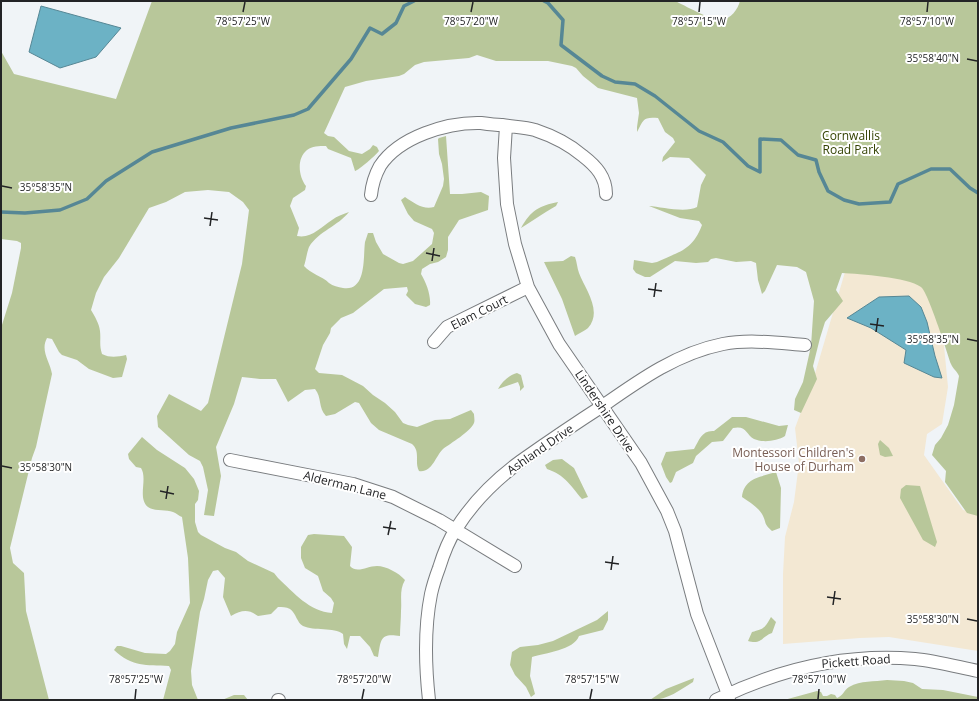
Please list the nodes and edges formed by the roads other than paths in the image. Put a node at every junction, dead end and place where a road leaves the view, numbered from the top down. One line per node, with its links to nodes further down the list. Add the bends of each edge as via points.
1 (506, 126): 2 (street, via 524,127 571,146 597,168 604,180); 3 (street, via 480,123 450,126 409,142 380,166 372,185); 4 (street, Lindershire Drive, via 504,158 507,204 515,244)
2 (606, 194)
3 (371, 195)
4 (528, 287): 5 (street, Elam Court, via 447,328); 7 (street, Lindershire Drive, via 559,344)
5 (434, 342)
6 (805, 345): 7 (street, Ashland Drive, via 744,342 723,344 699,351 651,373)
7 (602, 406): 9 (street, Ashland Drive, via 504,474 474,504); 12 (street, Lindershire Drive, via 640,463 672,520 697,614)
8 (230, 460): 9 (street, Alderman Lane, via 353,484 393,497)
9 (455, 530): 10 (street, Alderman Lane); 13 (street, Ashland Drive, via 444,551 431,593 426,624 425,651)
10 (515, 566)
11 (978, 671): 12 (street, Pickett Road, via 917,659 876,657 811,665 779,674)
12 (730, 698): 14 (street, Pickett Road)
13 (429, 700)
14 (716, 700)

